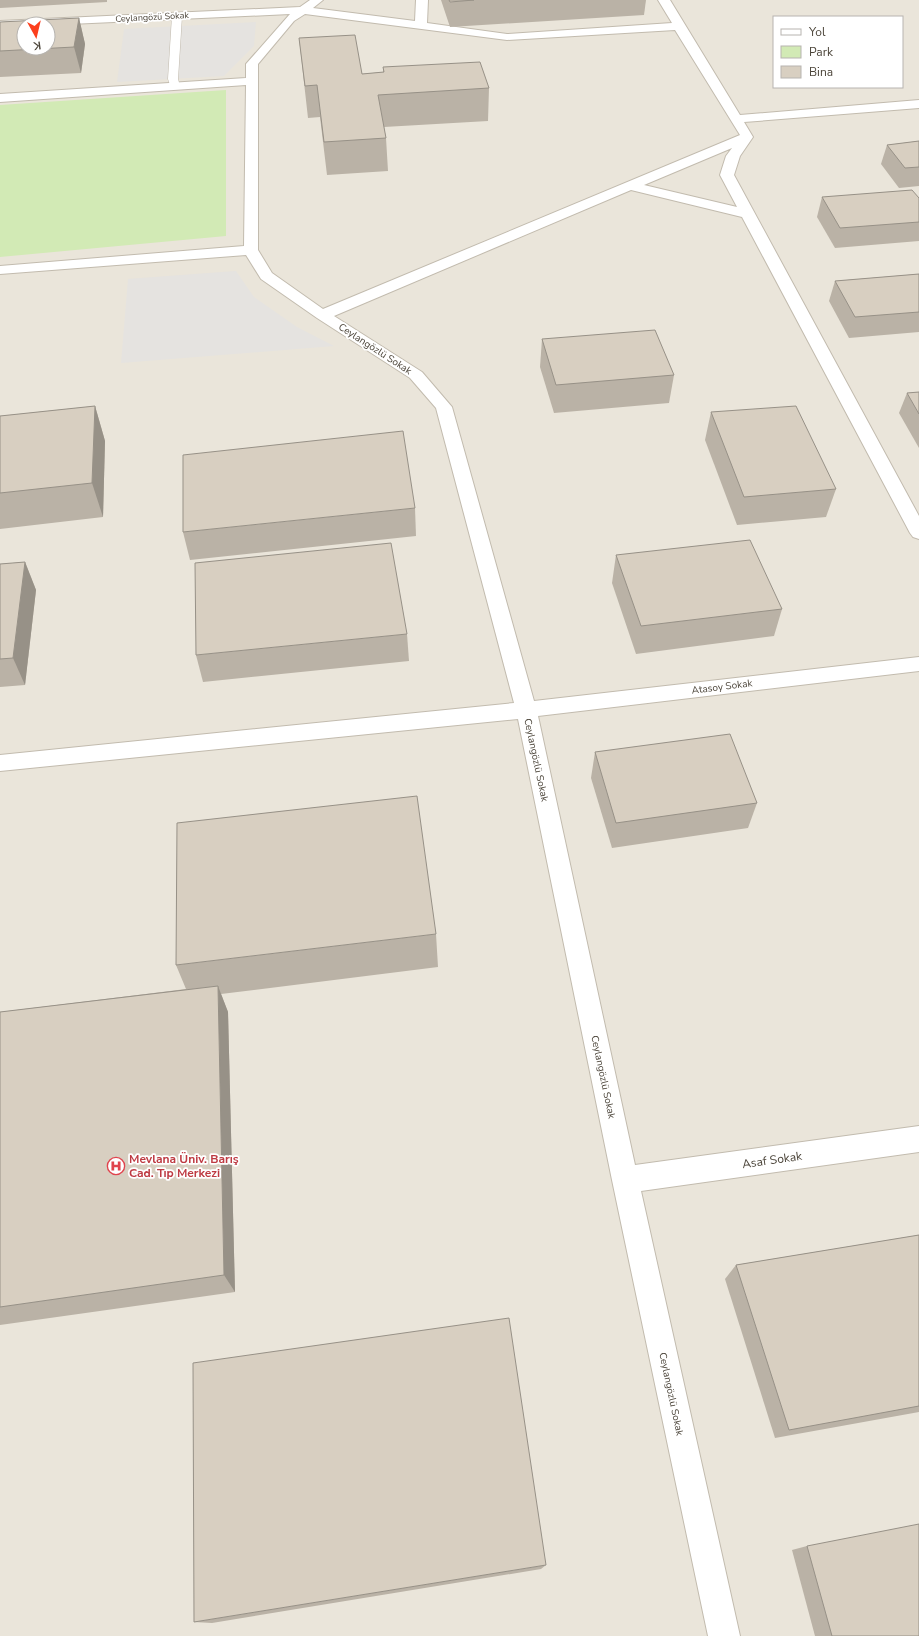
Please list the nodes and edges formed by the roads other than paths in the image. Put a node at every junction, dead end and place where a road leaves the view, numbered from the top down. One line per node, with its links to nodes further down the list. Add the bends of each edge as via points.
1 (422, 0): 6 (street)
2 (664, 0): 7 (street)
3 (310, 5): 4 (street, Ceylangözü Sokak); 6 (street, Ceylangözü Sokak); 8 (street, via 290,19 252,64)
4 (177, 16): 5 (street, Ceylangözü Sokak); 9 (lane, via 173,79)
5 (0, 24)
6 (421, 26): 7 (street, Ceylangözü Sokak, via 507,38)
7 (679, 26): 12 (street)
8 (252, 81): 9 (street); 16 (street)
9 (175, 86): 10 (street)
10 (0, 98)
11 (919, 104): 12 (street)
12 (736, 119): 13 (street)
13 (747, 137): 14 (street); 15 (street, via 733,156 727,175)
14 (630, 186): 15 (street); 18 (street)
15 (748, 214): 19 (street)
16 (251, 250): 17 (street); 18 (street, Ceylangözlü Sokak, via 266,276)
17 (0, 270)
18 (322, 314): 21 (street, Ceylangözlü Sokak, via 416,375 444,407)
19 (919, 533)
20 (919, 664): 21 (street, Atasoy Sokak)
21 (526, 710): 22 (street, Atasoy Sokak); 24 (street, Ceylangözlü Sokak)
22 (0, 763)
23 (919, 1139): 24 (street, Asaf Sokak)
24 (624, 1180): 25 (street, Ceylangözlü Sokak)
25 (724, 1636)

